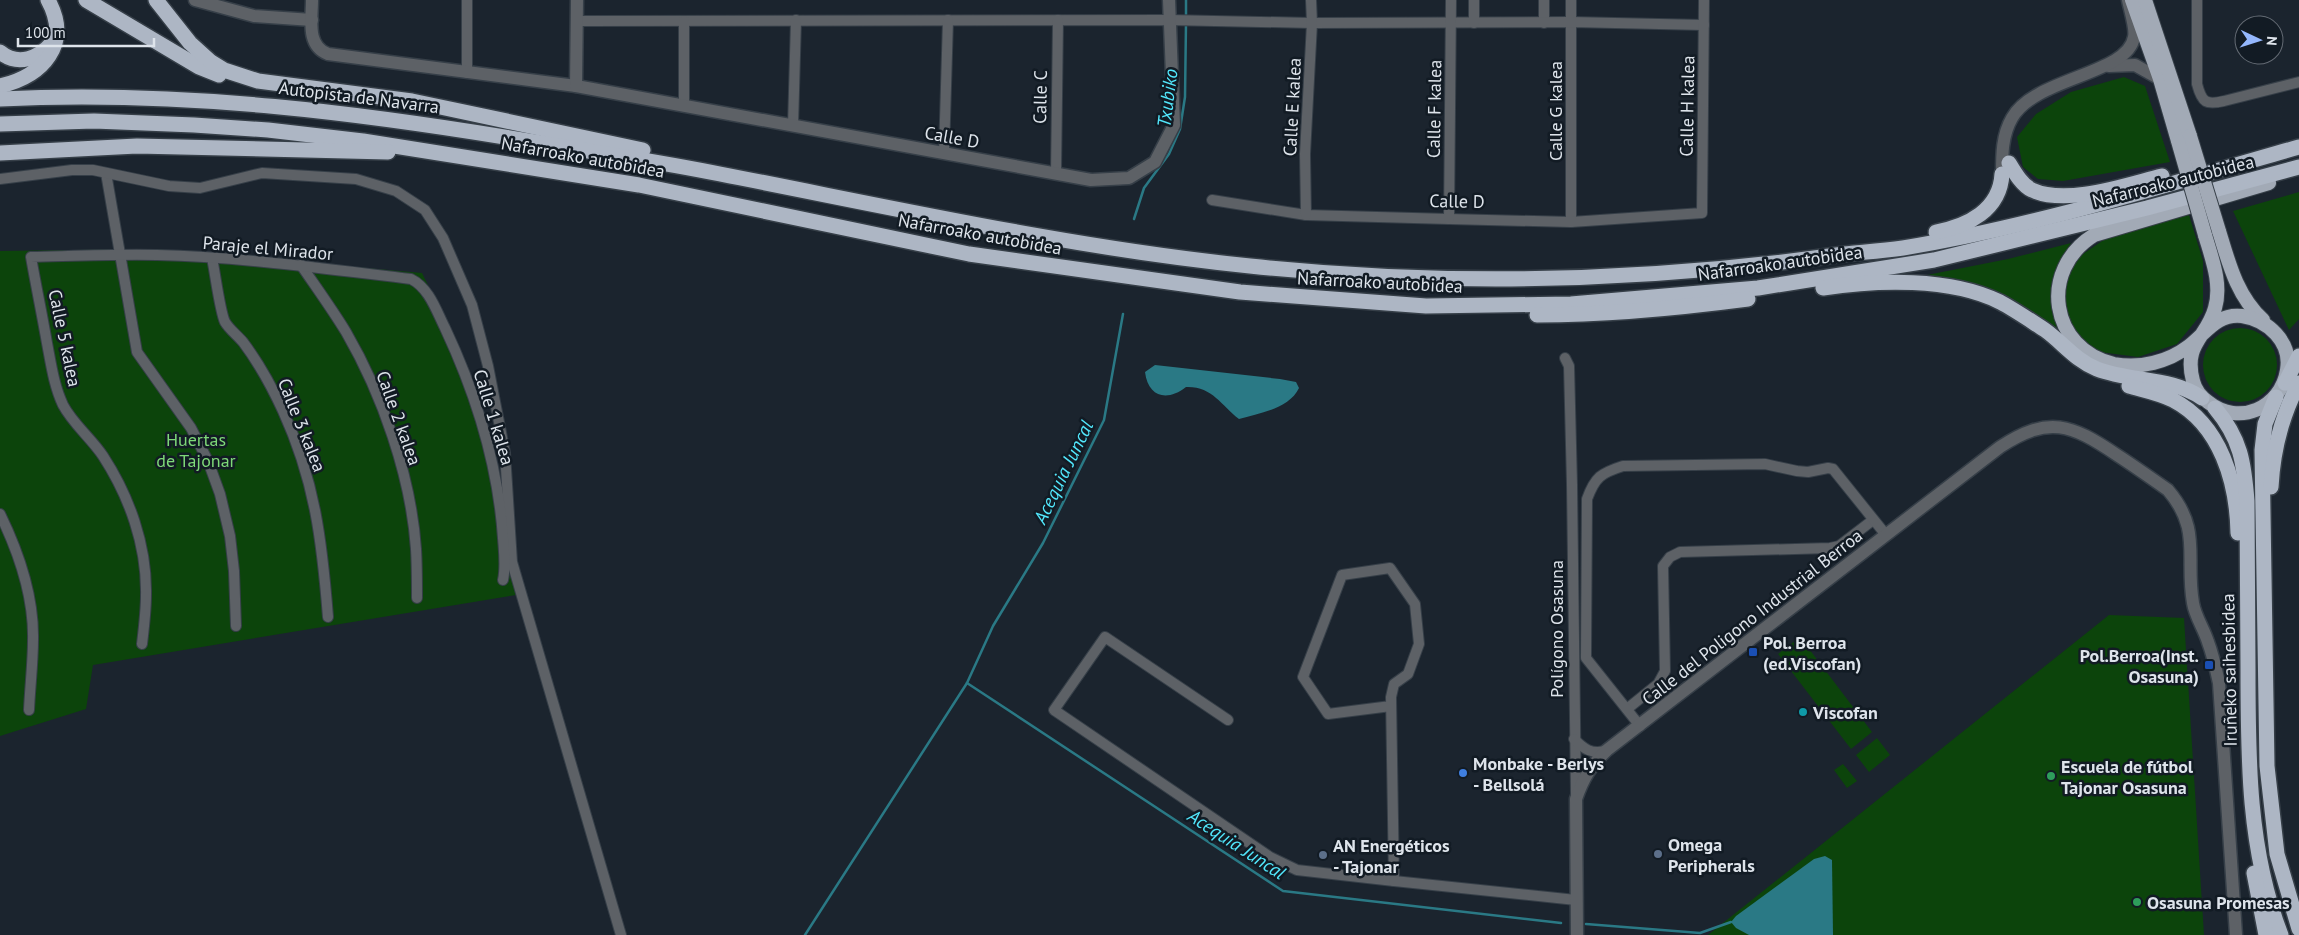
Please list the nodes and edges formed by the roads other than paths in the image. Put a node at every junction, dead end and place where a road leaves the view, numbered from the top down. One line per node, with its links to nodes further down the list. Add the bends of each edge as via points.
1 (48, 0): 32 (highway, via 54,11)
2 (86, 0): 42 (highway, via 199,67 224,77 284,90)
3 (195, 0): 19 (street, via 254,16)
4 (312, 0): 19 (street, Calle D)
5 (468, 0): 35 (street)
6 (576, 0): 24 (street)
7 (1169, 0): 23 (street, Calle D)
8 (1311, 0): 28 (street, Calle E kalea)
9 (1451, 0): 26 (street, Calle F kalea)
10 (1474, 0): 29 (street)
11 (1544, 0): 30 (street)
12 (1571, 0): 27 (street, Calle G kalea)
13 (1704, 0): 31 (street, Calle H kalea)
14 (2128, 0): 34 (street, via 2134,32 2132,44 2122,56)
15 (2132, 0): 36 (highway)
16 (2145, 0): 45 (highway)
17 (2198, 0): 37 (street, via 2196,84 2204,101 2224,101)
18 (162, 4): 42 (highway, via 190,43 224,70 258,81 412,101)
19 (312, 20): 35 (street, Calle D, via 315,44 328,54)
20 (796, 20): 21 (street); 25 (street); 44 (street)
21 (948, 20): 22 (street); 48 (street)
22 (1058, 20): 23 (street); 55 (street, Calle C)
23 (1169, 20): 28 (street); 55 (street, Calle D, via 1174,125 1155,162 1129,178 1092,180)
24 (577, 21): 25 (street); 39 (street)
25 (684, 21): 41 (street)
26 (1452, 22): 28 (street); 29 (street); 62 (street, Calle F kalea)
27 (1571, 22): 30 (street); 31 (street); 63 (street, Calle G kalea)
28 (1312, 23): 61 (street, Calle E kalea, via 1305,154)
29 (1474, 23): 30 (street)
30 (1544, 23)
31 (1704, 25): 60 (street, Calle H kalea)
32 (56, 38): 33 (highway, via 31,59 17,59); 38 (highway, via 49,59 34,73)
33 (0, 52)
34 (2104, 67): 36 (street, via 2135,65); 54 (street, via 2051,86 2028,100 2012,118 2004,142)
35 (467, 73): 39 (street, Calle D)
36 (2160, 79): 45 (highway)
37 (2299, 82)
38 (0, 86)
39 (576, 86): 41 (street, Calle D)
40 (0, 99): 51 (highway, Autopista de Navarra, via 126,97 258,104 430,124)
41 (684, 106): 44 (street, Calle D)
42 (430, 107): 51 (highway, via 666,156)
43 (0, 124): 49 (highway, via 94,120 194,125 354,140)
44 (793, 126): 48 (street, Calle D)
45 (2184, 138): 64 (highway, bridge)
46 (2299, 147): 52 (highway, Nafarroako autobidea)
47 (0, 153): 49 (highway, via 137,146)
48 (944, 153): 55 (street, Calle D)
49 (456, 154): 71 (highway, Nafarroako autobidea, via 639,185 969,254 1240,292)
50 (2299, 167): 71 (highway, Nafarroako autobidea, via 1934,260 1768,287 1571,304)
51 (711, 172): 65 (highway, Nafarroako autobidea, via 986,226 1152,253 1247,266 1377,277 1587,278 1700,271)
52 (2212, 172): 58 (highway, via 2179,171 2071,196 2055,196); 65 (highway, Nafarroako autobidea, via 2012,225 1895,250)
53 (106, 173): 57 (street, via 72,170); 66 (street); 103 (street, via 169,186 200,188 262,173 356,179 396,191 425,210 444,238 472,304 488,366 504,445 514,570)
54 (2004, 173): 58 (highway); 58 (highway, via 2015,173); 65 (highway, via 1994,201 1966,224 1895,239)
55 (1056, 174)
56 (2299, 174): 74 (highway, via 2104,231 2078,246 2066,260 2058,288 2062,319 2070,335 2096,357 2124,366 2146,365 2170,358)
57 (0, 179)
58 (2031, 189)
59 (1212, 200): 61 (street, Calle D)
60 (1702, 213): 63 (street, Calle D)
61 (1306, 215): 62 (street, Calle D)
62 (1449, 219): 63 (street, Calle D)
63 (1571, 222)
64 (2212, 233): 73 (highway, via 2245,302); 74 (highway, via 2217,296 2213,316)
65 (1870, 251)
66 (121, 255): 67 (street, Paraje el Mirador); 68 (street, Paraje el Mirador); 88 (street, via 137,352 191,428 220,494 230,536)
67 (31, 257): 89 (street, Calle 5 kalea, via 54,380 63,405 111,469 136,525 144,559 146,593)
68 (212, 258): 69 (street, Paraje el Mirador); 87 (street, Calle 3 kalea, via 225,322 263,373 301,454 317,511)
69 (301, 265): 70 (street, Paraje el Mirador); 85 (street, Calle 2 kalea, via 346,332 390,428 410,510 416,548)
70 (411, 279): 84 (street, Calle 1 kalea, via 421,284 434,304 475,399 500,501)
71 (1426, 306): 72 (highway, via 1475,314 1564,315 1707,304 1862,282 1906,282 1946,286 1972,293 1998,301)
72 (2024, 318): 79 (highway, via 2046,331 2076,358 2096,368 2189,390); 90 (highway, via 2081,368 2096,376 2173,400 2191,413 2218,444 2233,485 2238,528 2240,616)
73 (2269, 326): 74 (highway, via 2255,318 2223,318); 77 (highway, via 2280,337)
74 (2198, 337): 79 (highway, via 2190,368)
75 (2299, 356): 77 (highway)
76 (1565, 358): 97 (street, Polígono Osasuna, via 1569,366 1572,485)
77 (2292, 383): 78 (highway); 86 (highway, via 2273,462 2271,570)
78 (2276, 397): 80 (highway, via 2263,408 2248,414 2231,414); 86 (highway, Iruñeko saihesbidea, via 2266,424 2262,450)
79 (2202, 398): 80 (highway)
80 (2215, 408): 90 (highway, Iruñeko saihesbidea, via 2238,442 2244,465)
81 (0, 514): 94 (street, via 12,539 27,587 34,639)
82 (1874, 520): 83 (street, Calle del Poligono Industrial Berroa); 93 (street, Calle del Poligono Industrial Berroa, via 1839,546 1830,548 1680,552 1670,557 1663,566 1666,671 1658,684); 93 (street, Calle del Poligono Industrial Berroa, via 1833,469 1828,468 1808,472 1765,464 1623,466 1604,472 1593,482 1587,499 1586,658)
83 (1886, 535): 96 (street, Calle del Poligono Industrial Berroa); 105 (street, Calle del Poligono Industrial Berroa, via 2000,447 2038,428 2060,427 2081,432 2168,490 2187,518 2193,603 2209,644 2219,683)
84 (503, 580)
85 (417, 598)
86 (2265, 613): 102 (highway, Iruñeko saihesbidea, via 2268,766 2277,854)
87 (328, 617)
88 (236, 626)
89 (142, 644)
90 (2248, 662): 92 (highway, Iruñeko saihesbidea)
91 (1391, 706): 91 (street, via 1328,714 1303,677 1342,574 1390,568 1415,604 1419,644 1408,674 1394,684); 100 (street)
92 (2248, 708): 106 (highway, via 2241,744 2246,821); 107 (highway, Iruñeko saihesbidea, via 2250,780 2258,852)
93 (1627, 709): 96 (street, Calle del Poligono Industrial Berroa)
94 (29, 710)
95 (1228, 720): 100 (street, via 1105,637 1054,710 1270,857 1297,870)
96 (1640, 726): 98 (street, Calle del Poligono Industrial Berroa)
97 (1574, 740): 98 (street, via 1590,752); 99 (street, Polígono Osasuna)
98 (1608, 750): 99 (street, Calle del Poligono Industrial Berroa, via 1588,771)
99 (1576, 799): 101 (street, Polígono Osasuna)
100 (1394, 881): 101 (street)
101 (1576, 900): 104 (street, Polígono Osasuna)
102 (2299, 929)
103 (622, 935)
104 (1577, 935)
105 (2236, 935)
106 (2266, 935)
107 (2281, 935)

